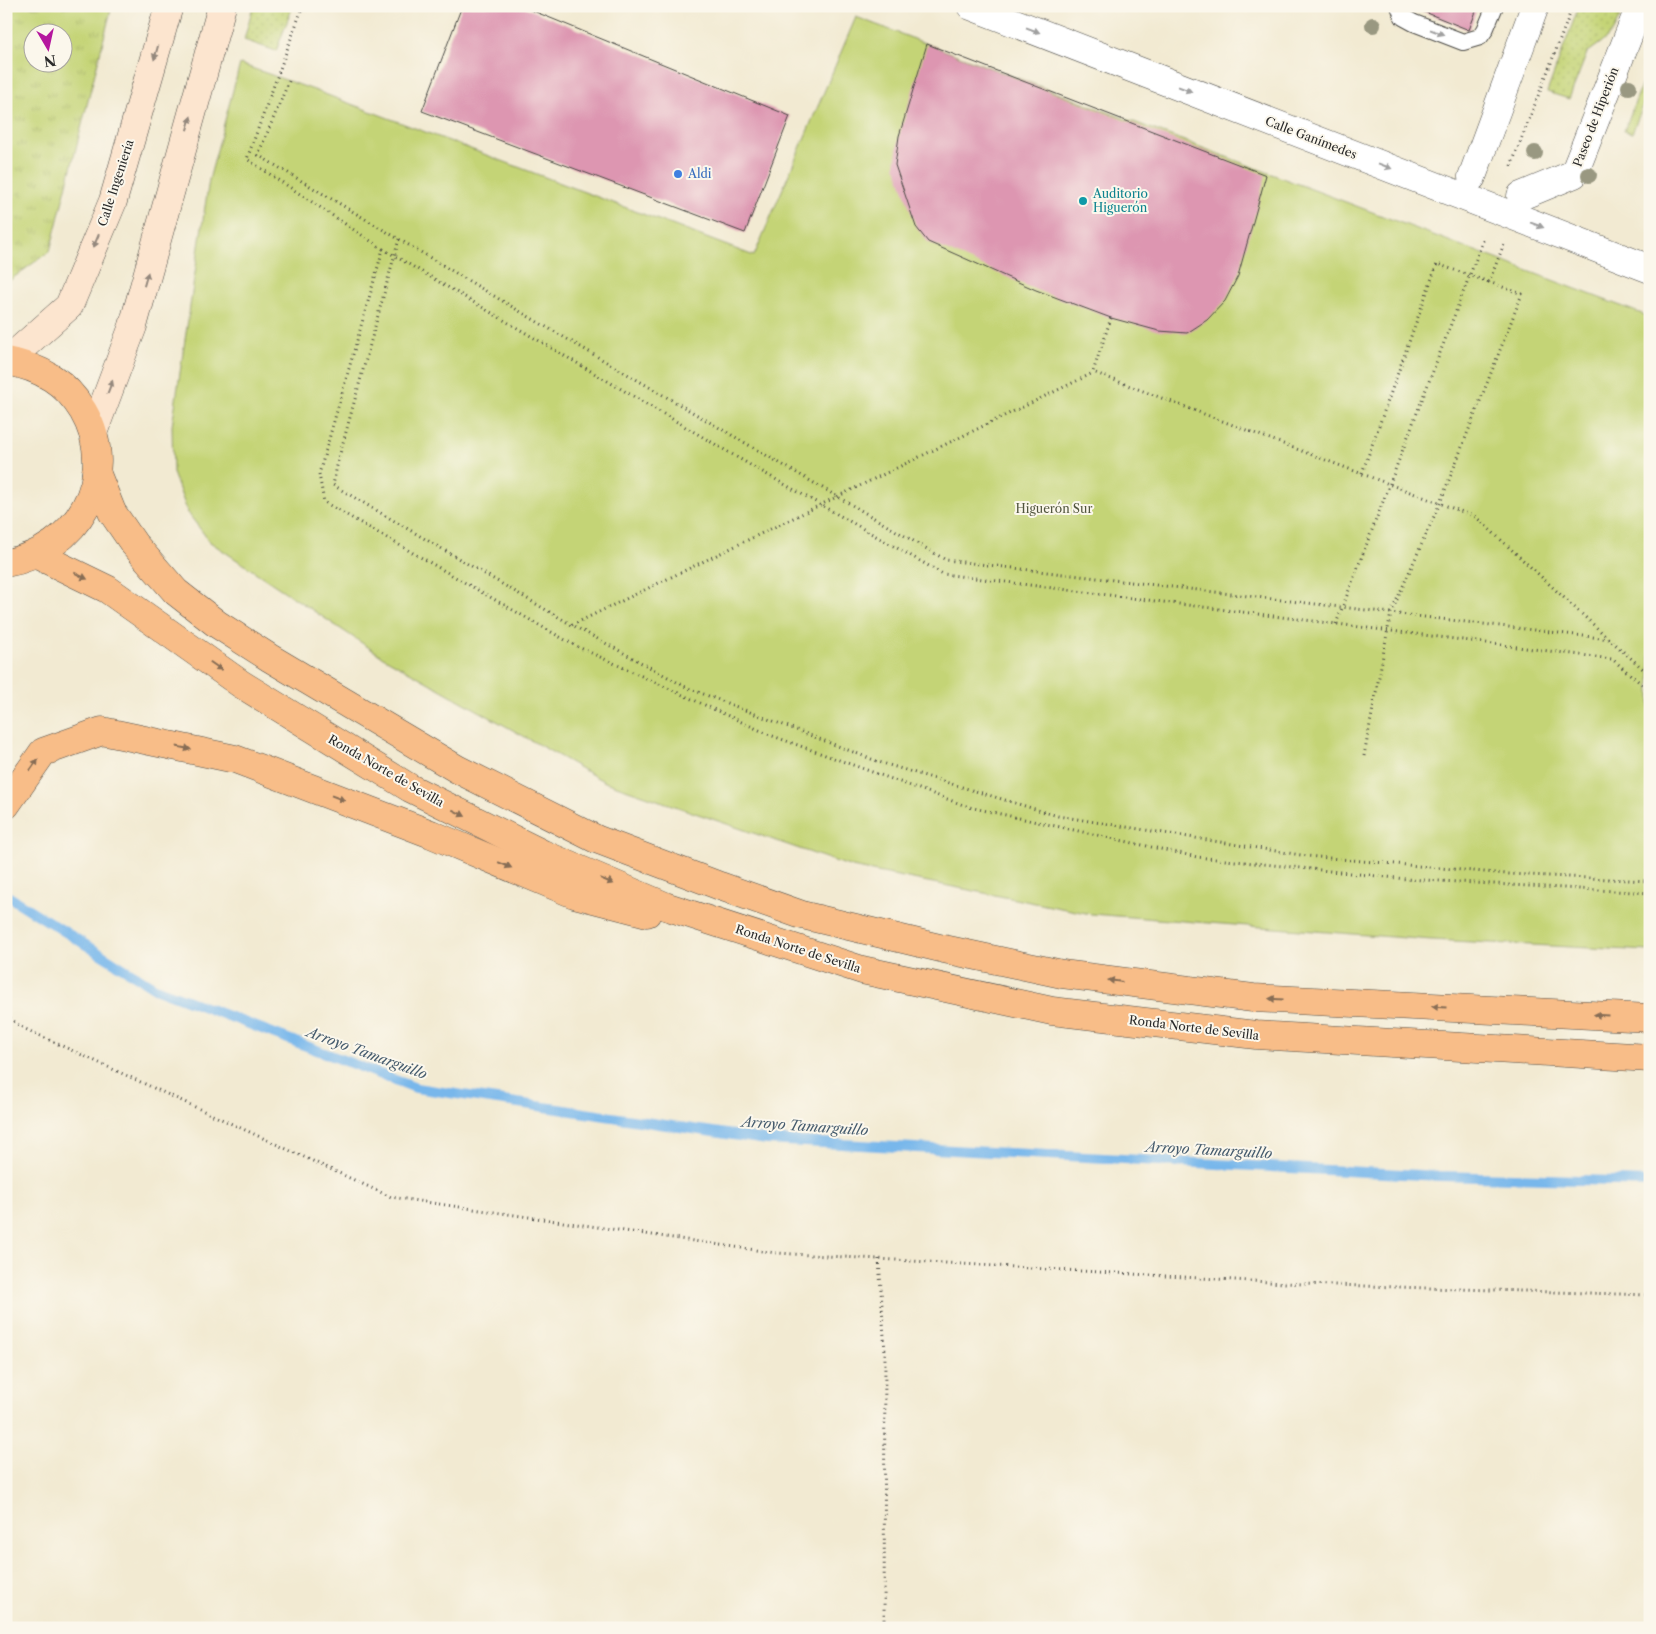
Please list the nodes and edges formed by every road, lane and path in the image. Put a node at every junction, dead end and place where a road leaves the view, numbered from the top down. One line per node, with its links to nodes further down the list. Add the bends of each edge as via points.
1 (169, 6): 22 (street, Calle Ingeniería, one-way to 22, via 113,201 69,306)
2 (222, 6): 24 (street, one-way to 2, via 133,326)
3 (303, 6): 16 (path, via 247,159)
4 (971, 6): 18 (street, Calle Ganímedes, one-way to 18)
5 (1399, 6): 6 (lane, one-way to 6, via 1403,17 1464,42 1480,37)
6 (1495, 6)
7 (1535, 6): 11 (street)
8 (1573, 6): 12 (path)
9 (1640, 6): 12 (street, Paseo de Hiperión, via 1574,174)
10 (289, 81): 13 (path, via 258,155)
11 (1472, 177)
12 (1515, 185)
13 (399, 239): 17 (path); 28 (path)
14 (1505, 239): 20 (path)
15 (1480, 247): 19 (path)
16 (383, 249): 17 (path); 44 (path, via 319,474 324,502 574,645 770,735 970,807 1196,857 1406,879)
17 (394, 256): 30 (path); 36 (path, via 333,485)
18 (1650, 269)
19 (1469, 275): 20 (path); 26 (path, via 1437,264); 27 (path)
20 (1489, 282): 29 (path, via 1522,294)
21 (1111, 318): 23 (path)
22 (6, 360): 24 (highway, via 39,370 54,379 78,403)
23 (1093, 372): 26 (path); 28 (path)
24 (93, 433): 25 (highway)
25 (96, 472): 31 (highway, via 88,501 73,527); 47 (highway, one-way to 25, via 1253,998 1062,974 944,950 802,915 596,838 457,769 270,658 217,624 176,592 134,544 112,512)
26 (1362, 474): 27 (path)
27 (1390, 484): 29 (path); 33 (path)
28 (837, 497): 30 (path); 33 (path, via 946,560)
29 (1440, 503): 34 (path); 38 (path, via 1476,517)
30 (820, 505): 35 (path, via 943,574); 36 (path)
31 (37, 555): 32 (highway); 45 (highway, Ronda Norte de Sevilla, one-way to 45, via 107,588 241,684 410,788 543,854 665,906)
32 (7, 564)
33 (1342, 607): 34 (path); 35 (path)
34 (1391, 613): 37 (path); 38 (path)
35 (1336, 624): 37 (path)
36 (572, 625): 43 (path, via 688,688 879,762 1058,816 1307,856 1507,874)
37 (1388, 631): 40 (path, via 1612,660); 41 (path)
38 (1609, 639): 39 (path)
39 (1650, 675)
40 (1650, 691)
41 (1364, 756)
42 (6, 806): 45 (highway, one-way to 45, via 43,752 102,731 235,759 431,834 574,894)
43 (1650, 882)
44 (1650, 893)
45 (862, 970): 48 (highway, Ronda Norte de Sevilla, via 1052,1011 1256,1036)
46 (6, 1015): 49 (path, via 21,1027 392,1197 776,1253)
47 (1650, 1018)
48 (1650, 1058)
49 (879, 1259): 50 (path, via 1302,1284); 51 (path, via 885,1352)
50 (1650, 1295)
51 (884, 1628)

